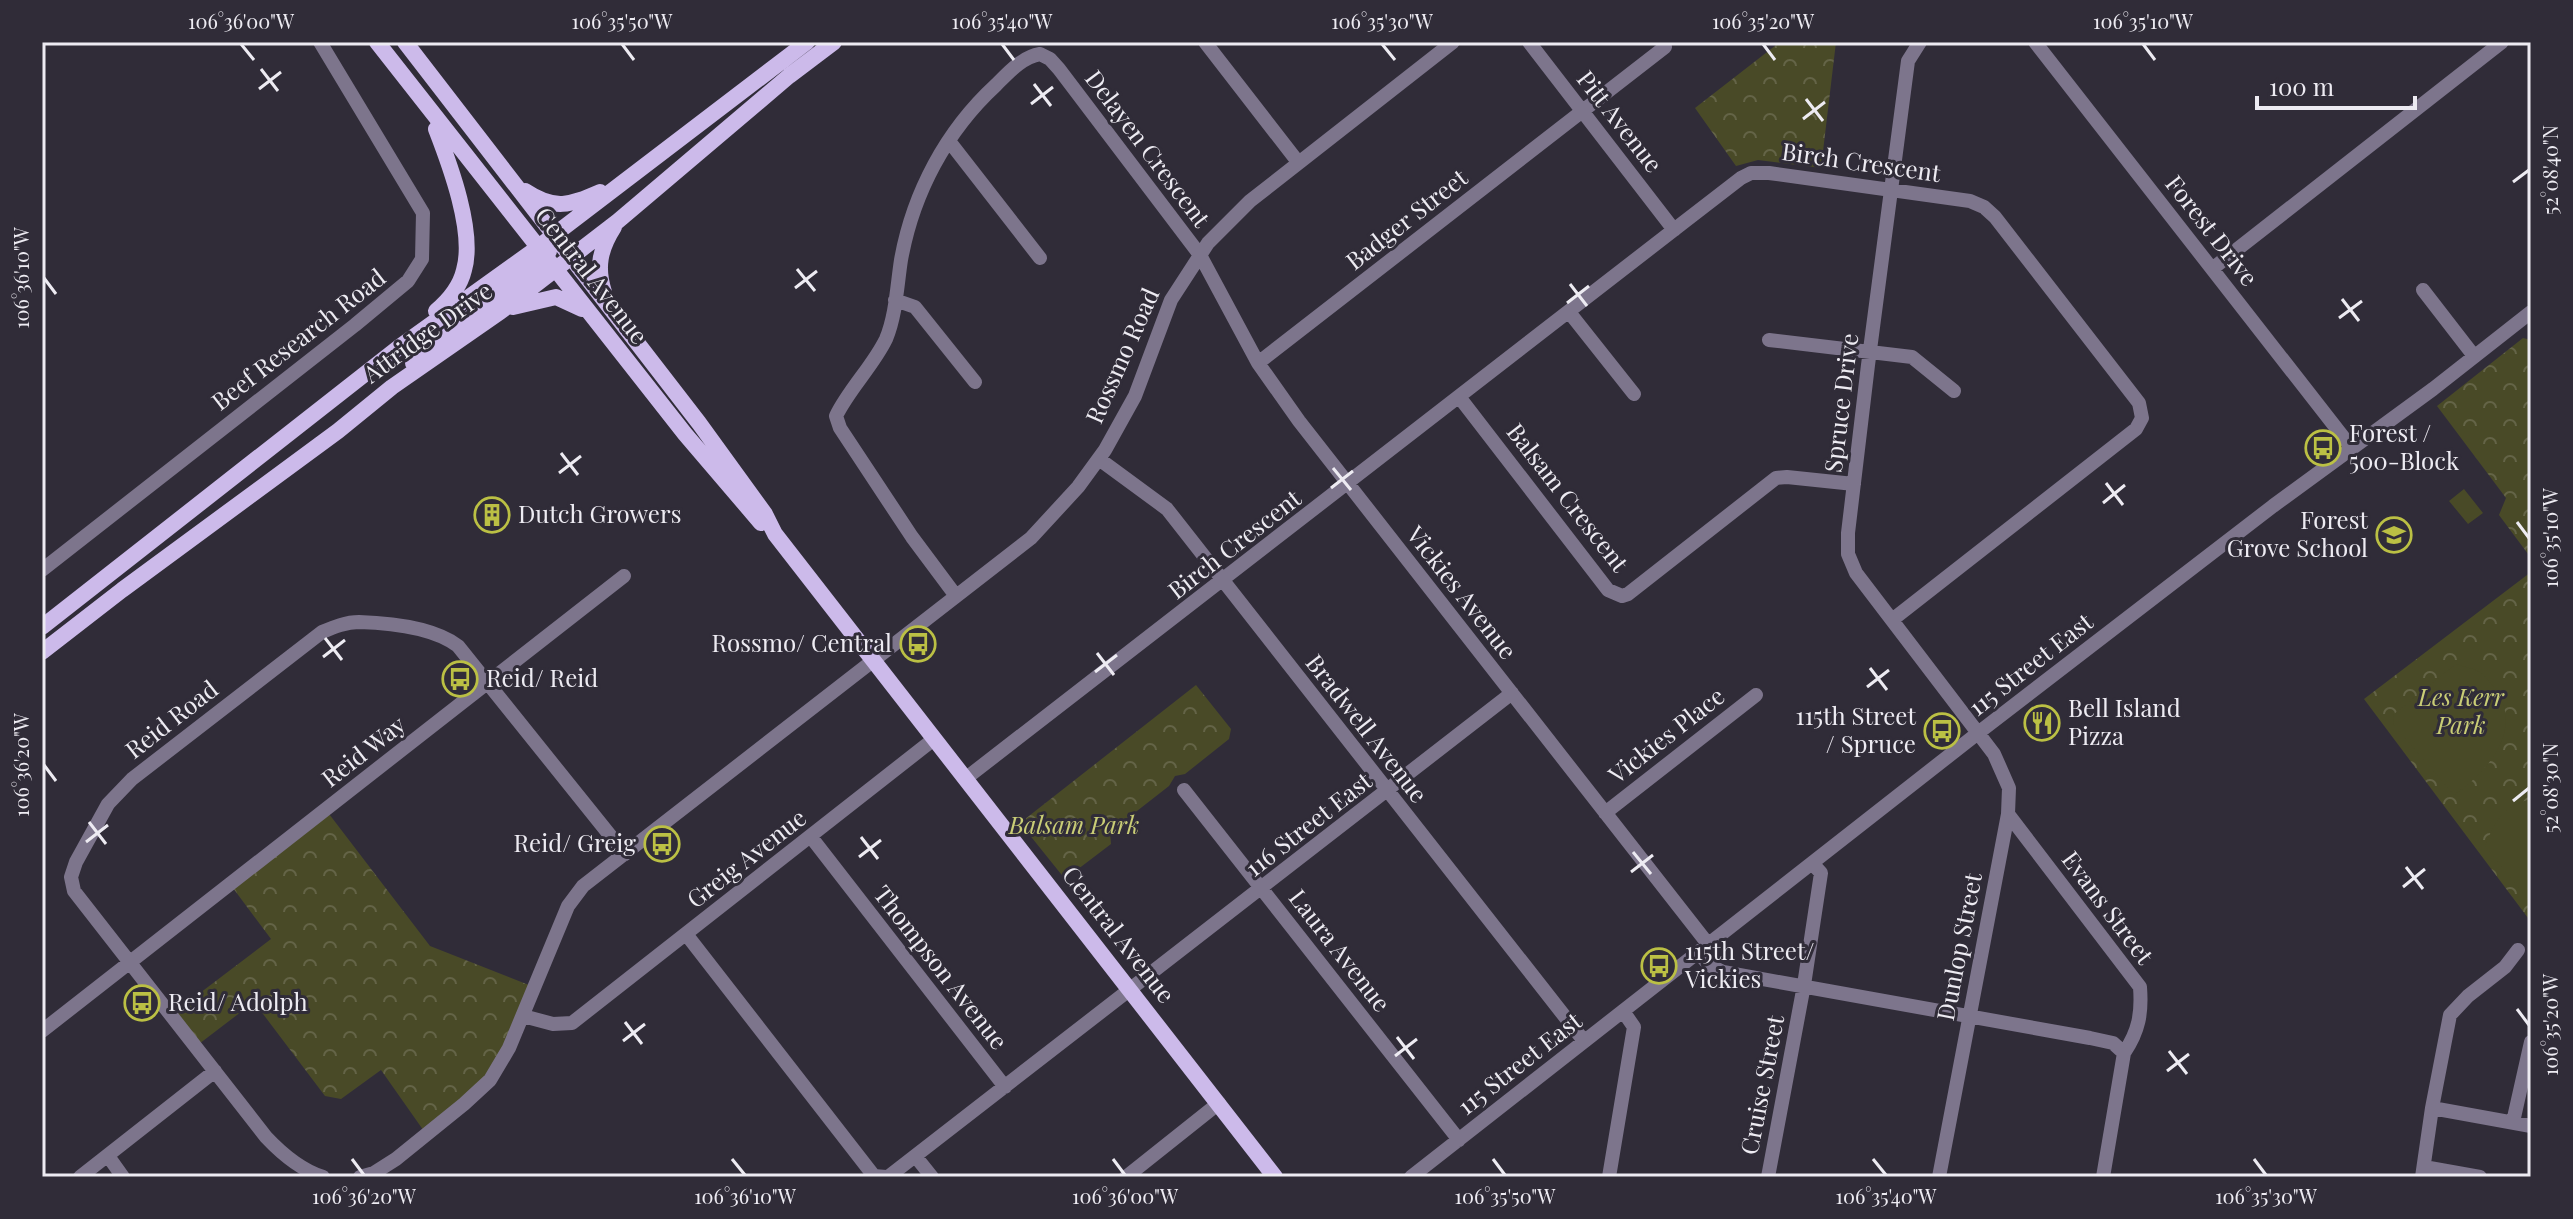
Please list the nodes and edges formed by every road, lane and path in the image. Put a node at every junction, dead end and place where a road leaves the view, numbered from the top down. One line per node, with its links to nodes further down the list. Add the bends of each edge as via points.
1 (320, 42): 50 (street, Beef Research Road, via 423,213 422,259 408,281 376,308)
2 (377, 42): 13 (main road, Central Avenue)
3 (405, 42): 18 (main road, Central Avenue)
4 (807, 42): 17 (main road, Attridge Drive)
5 (834, 42): 20 (main road, Attridge Drive)
6 (1205, 42): 16 (street)
7 (1453, 42): 16 (street, Rossmo Road)
8 (1529, 42): 14 (street, Pitt Avenue)
9 (1920, 42): 19 (street, Spruce Drive, via 1908,61)
10 (2035, 42): 27 (street, Forest Drive)
11 (2502, 42): 27 (street)
12 (1665, 47): 14 (street, Badger Street)
13 (431, 112): 25 (main road, Central Avenue); 36 (main road, via 452,168 466,262 458,287)
14 (1583, 112): 21 (street, Pitt Avenue); 39 (street, Badger Street)
15 (949, 141): 23 (street, Delayen Crescent, via 1003,78 1032,55 1045,56); 26 (street); 29 (street, Delayen Crescent, via 913,213)
16 (1298, 162): 23 (street, Rossmo Road, via 1228,220)
17 (621, 183): 18 (main road, via 564,205 543,202); 22 (main road, Attridge Drive)
18 (514, 184): 22 (main road, Central Avenue)
19 (1890, 189): 21 (street, Birch Crescent, via 1751,173); 37 (street, Spruce Drive); 54 (street, Birch Crescent, via 1970,201 1990,211 2139,403 2142,418 2115,447)
20 (618, 221): 24 (main road, Attridge Drive); 30 (main road, via 599,261)
21 (1674, 230): 32 (street, Birch Crescent)
22 (553, 234): 24 (main road, Central Avenue); 25 (main road, Attridge Drive)
23 (1200, 255): 39 (street, Vickies Avenue); 46 (street, Rossmo Road, via 1171,300 1135,396)
24 (571, 257): 25 (main road, Attridge Drive); 30 (main road, Central Avenue)
25 (546, 258): 31 (main road, Attridge Drive); 34 (main road, Central Avenue); 36 (main road, Attridge Drive); 41 (main road, via 418,357)
26 (1040, 258)
27 (2212, 269): 45 (street, Forest Drive)
28 (2423, 290): 38 (street)
29 (895, 300): 40 (street, via 915,307); 53 (street, Delayen Crescent, via 886,339 836,416)
30 (607, 301): 49 (main road, Central Avenue)
31 (500, 312): 34 (main road, via 556,297); 41 (main road, Attridge Drive)
32 (1569, 312): 43 (street); 44 (street, Birch Crescent)
33 (2531, 312): 38 (street, 115 Street East)
34 (590, 314): 49 (main road, Central Avenue, via 756,519)
35 (1769, 340): 37 (street)
36 (398, 348): 55 (main road, Attridge Drive)
37 (1871, 352): 42 (street, via 1912,357); 47 (street, Spruce Drive)
38 (2474, 356): 45 (street, 115 Street East)
39 (1258, 363): 48 (street, Vickies Avenue)
40 (975, 382)
41 (392, 387): 56 (main road, Attridge Drive)
42 (1954, 391)
43 (1634, 394)
44 (1460, 398): 47 (street, Balsam Crescent, via 1608,590 1622,596 1776,478); 48 (street, Birch Crescent)
45 (2351, 447): 61 (street, 115 Street East)
46 (1099, 459): 52 (street, Bradwell Avenue, via 1167,509); 53 (street, Rossmo Road, via 1031,538)
47 (1854, 484): 54 (street, Spruce Drive, via 1848,554)
48 (1348, 485): 52 (street, Birch Crescent); 59 (street, Vickies Avenue)
49 (775, 534): 57 (main road, Central Avenue)
50 (42, 570)
51 (624, 576): 58 (street, Reid Way)
52 (1223, 582): 63 (street, Birch Crescent); 65 (street, Bradwell Avenue)
53 (956, 596): 57 (street, Rossmo Road)
54 (1892, 620): 61 (street, Spruce Drive)
55 (42, 627)
56 (42, 652)
57 (874, 661): 62 (main road, Central Avenue); 69 (street)
58 (488, 683): 69 (street, Reid Road); 75 (street, Reid Way); 75 (street, Reid Road, via 445,637 357,622 340,625 322,632 182,740 108,804 71,877 74,891)
59 (1512, 693): 65 (street, 116 Street East); 66 (street, Vickies Avenue)
60 (1756, 695): 66 (street, Vickies Place)
61 (1978, 733): 67 (street, Dunlop Street, via 2009,788); 70 (street, 115 Street East)
62 (934, 739): 63 (main road, Central Avenue); 68 (street, Greig Avenue)
63 (965, 779): 77 (main road, Central Avenue)
64 (1184, 790): 71 (street, Laura Avenue)
65 (1387, 791): 71 (street, 116 Street East); 82 (street, Bradwell Avenue)
66 (1605, 813): 73 (street, Vickies Avenue)
67 (2008, 814): 80 (street, Dunlop Street); 84 (street, Evans Street, via 2140,987 2142,1012 2136,1036)
68 (811, 837): 72 (street, Greig Avenue); 86 (street, Thompson Avenue)
69 (625, 854): 79 (street, via 583,886 568,906)
70 (1812, 863): 73 (street, 115 Street East); 76 (street, Cruise Street, via 1821,873)
71 (1262, 889): 77 (street, 116 Street East); 91 (street, Laura Avenue)
72 (686, 934): 79 (street, via 572,1023); 99 (street, Greig Avenue, via 874,1176)
73 (1703, 948): 76 (street, Vickies Avenue, via 1709,965 1723,972); 78 (street, 115 Street East)
74 (2518, 950): 88 (street, via 2450,1015)
75 (130, 961): 81 (street, Reid Way); 85 (street, Reid Road)
76 (1804, 985): 80 (street, Vickies Avenue); 105 (street, Cruise Street)
77 (1130, 989): 86 (street, 116 Street East); 87 (main road, Central Avenue)
78 (1623, 1011): 82 (street, 115 Street East); 104 (street, via 1634,1027)
79 (523, 1016): 98 (street, via 490,1080 396,1159)
80 (1969, 1016): 84 (street, Vickies Avenue, via 2107,1041); 106 (street, Dunlop Street)
81 (42, 1031)
82 (1584, 1041): 91 (street, 115 Street East)
83 (2531, 1042): 89 (street)
84 (2124, 1053): 107 (street, Evans Street)
85 (215, 1071): 92 (street); 95 (street, Reid Road, via 276,1148)
86 (1005, 1087): 93 (street, Greig Avenue)
87 (1219, 1103): 101 (street); 102 (main road, Central Avenue)
88 (2432, 1108): 89 (street); 94 (street)
89 (2513, 1122): 90 (street)
90 (2531, 1126)
91 (1459, 1140): 103 (street, 115 Street East)
92 (108, 1156): 96 (street); 97 (street)
93 (916, 1157): 99 (street, Greig Avenue); 100 (street)
94 (2423, 1172): 108 (street)
95 (315, 1176)
96 (80, 1177)
97 (123, 1177)
98 (360, 1177)
99 (887, 1177)
100 (932, 1177)
101 (1126, 1177)
102 (1275, 1177)
103 (1411, 1177)
104 (1609, 1177)
105 (1768, 1177)
106 (1939, 1177)
107 (2103, 1177)
108 (2480, 1177)

